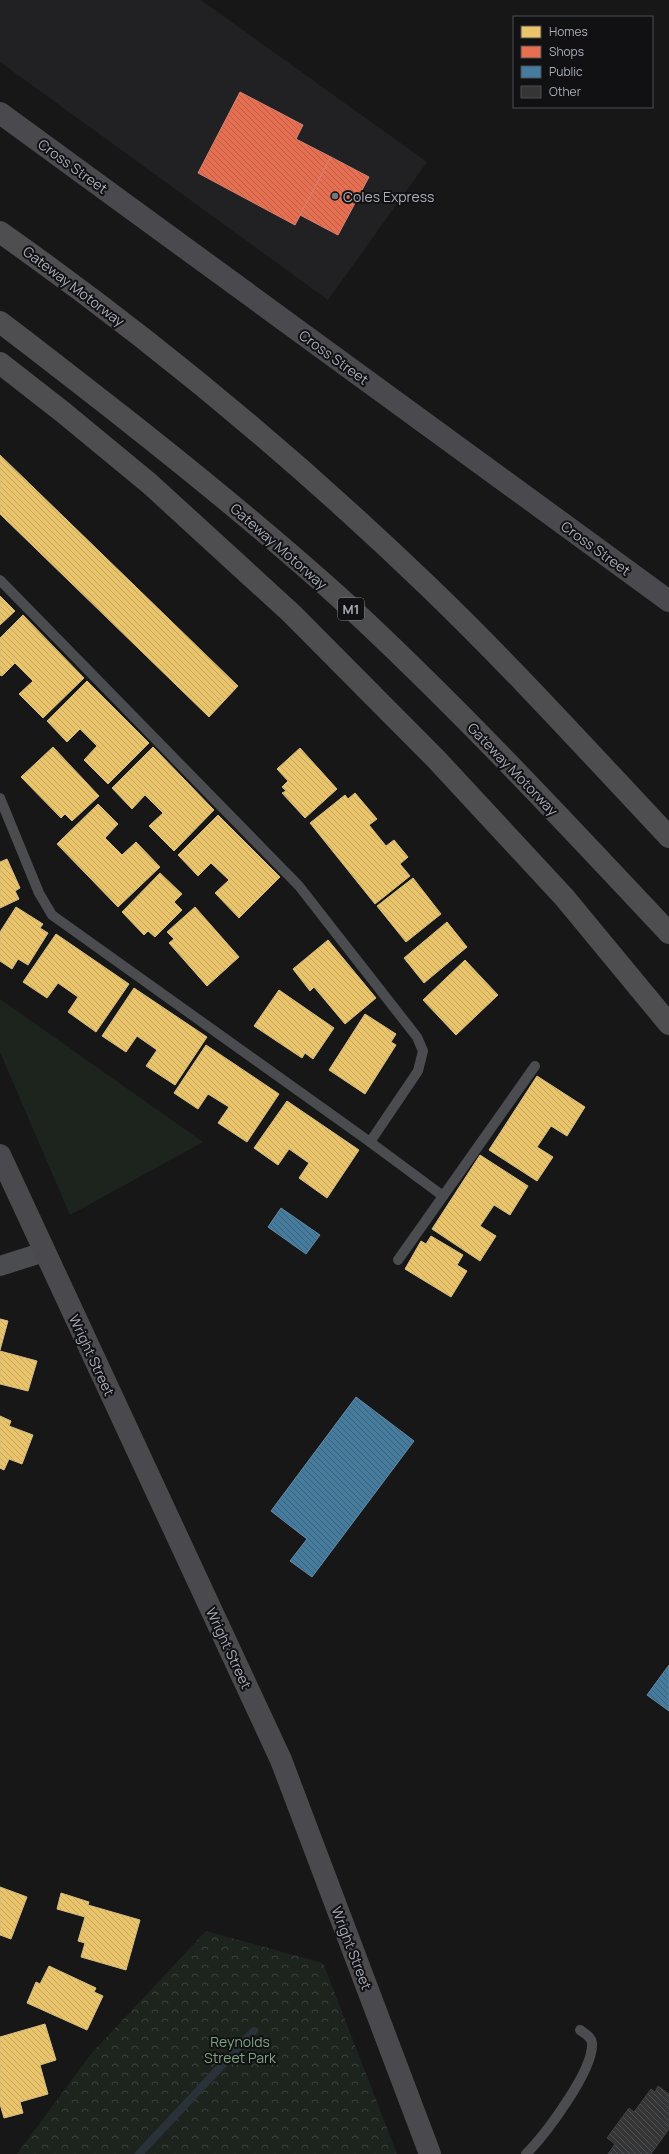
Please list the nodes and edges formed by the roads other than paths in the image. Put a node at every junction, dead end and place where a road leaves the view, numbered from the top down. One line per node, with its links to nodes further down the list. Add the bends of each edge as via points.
1 (0, 113): 6 (street, Cross Street)
2 (0, 232): 8 (highway, Gateway Motorway, via 170,359 345,509 510,668)
3 (0, 322): 9 (highway, Gateway Motorway / M1, via 178,460 340,598 493,747)
4 (0, 363): 10 (highway, via 150,484 291,613 441,765 564,897)
5 (0, 580): 12 (lane, via 299,886 416,1037 423,1051 418,1071)
6 (669, 602)
7 (0, 798): 12 (lane, via 39,893 52,915)
8 (669, 837)
9 (669, 933)
10 (669, 1024)
11 (535, 1066): 14 (lane)
12 (370, 1142): 14 (lane)
13 (0, 1155): 15 (street, Wright Street)
14 (443, 1196): 16 (lane)
15 (44, 1252): 17 (street); 19 (street, Wright Street, via 281,1760)
16 (398, 1260)
17 (0, 1266)
18 (580, 2030): 20 (lane, via 590,2037 592,2044 585,2072 538,2142)
19 (430, 2154)
20 (526, 2154)

